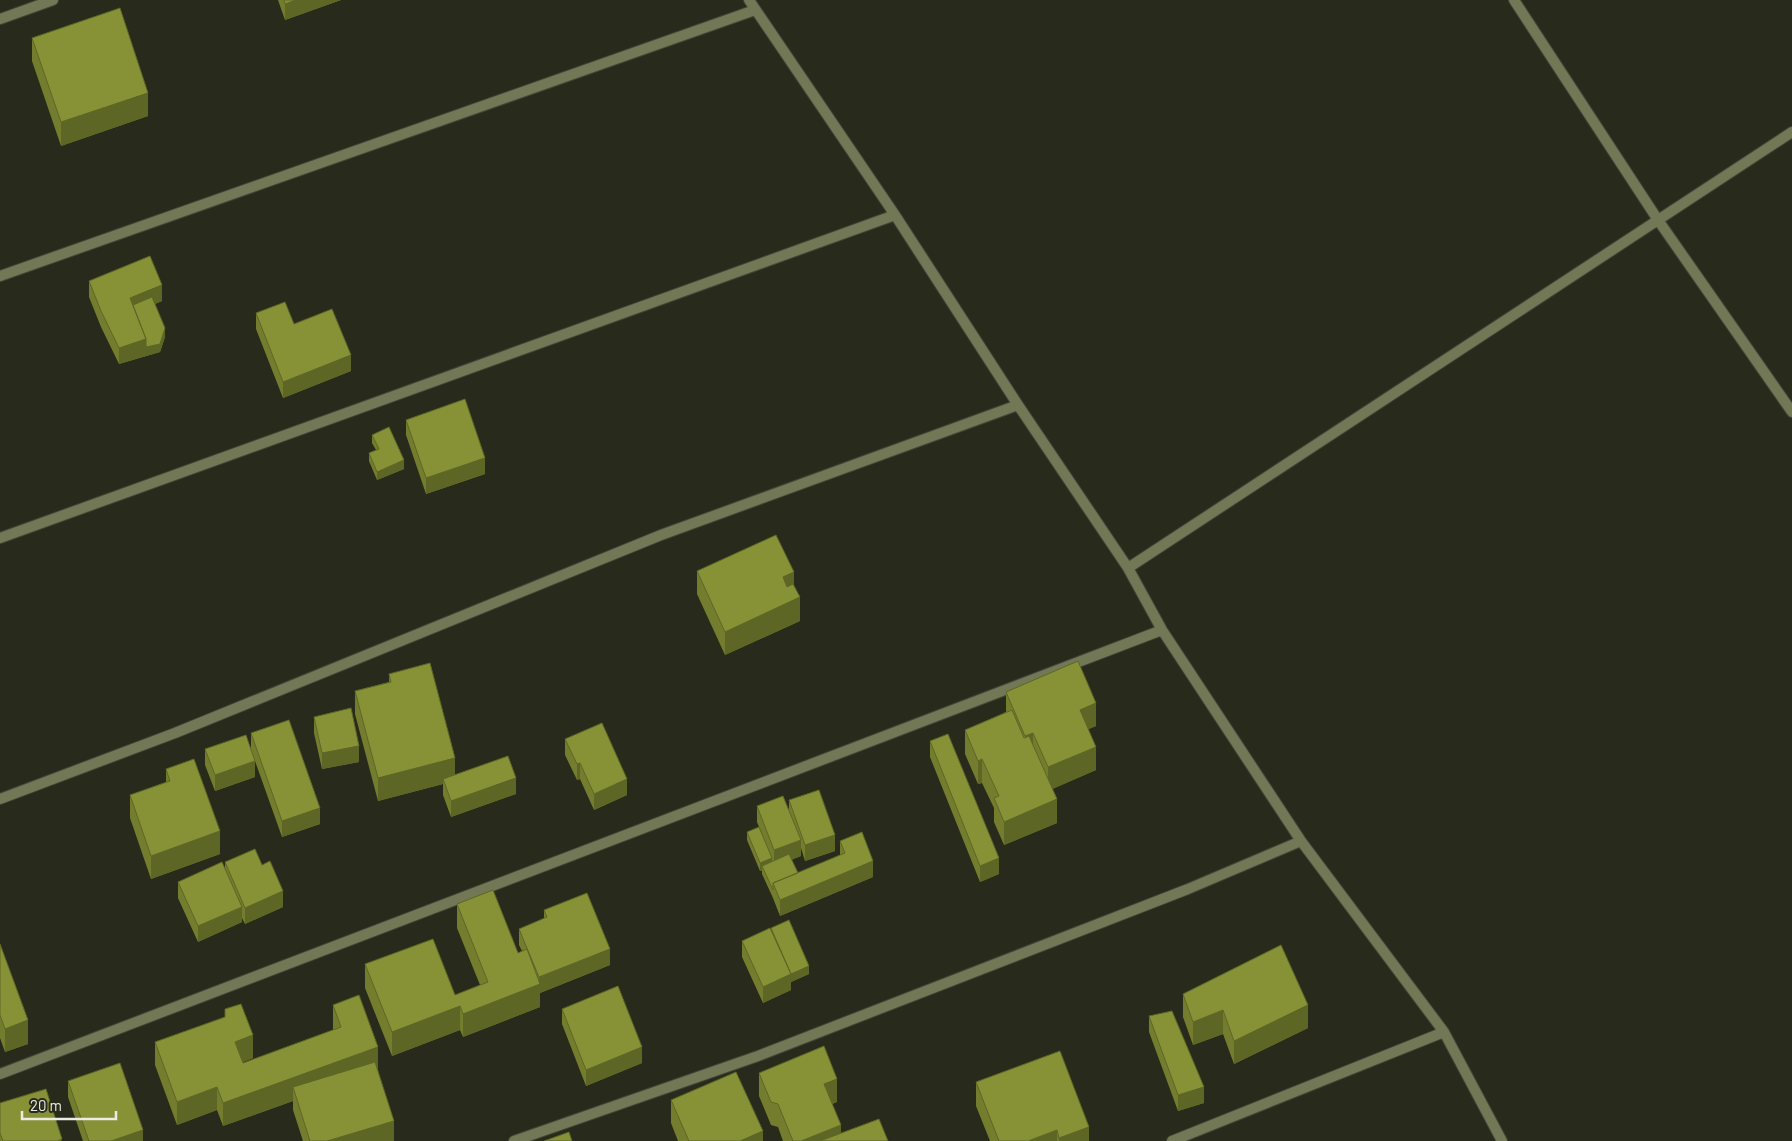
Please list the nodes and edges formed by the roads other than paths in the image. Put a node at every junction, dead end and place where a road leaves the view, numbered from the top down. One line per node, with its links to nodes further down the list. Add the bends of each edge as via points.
1 (53, 0): 5 (street)
2 (749, 0): 4 (street)
3 (1514, 0): 8 (street)
4 (755, 10): 7 (street); 9 (street)
5 (0, 19)
6 (1792, 132): 8 (street)
7 (894, 216): 10 (street); 12 (street)
8 (1658, 220): 11 (street); 13 (street)
9 (0, 276)
10 (1018, 405): 13 (street); 15 (street, via 661,535 184,729)
11 (1792, 412)
12 (0, 538)
13 (1128, 568): 14 (street)
14 (1162, 630): 16 (street); 18 (street)
15 (0, 799)
16 (1301, 841): 17 (street); 19 (street, via 1188,889 767,1052)
17 (1444, 1032): 20 (street); 21 (street)
18 (0, 1074)
19 (514, 1141)
20 (1172, 1141)
21 (1502, 1141)

